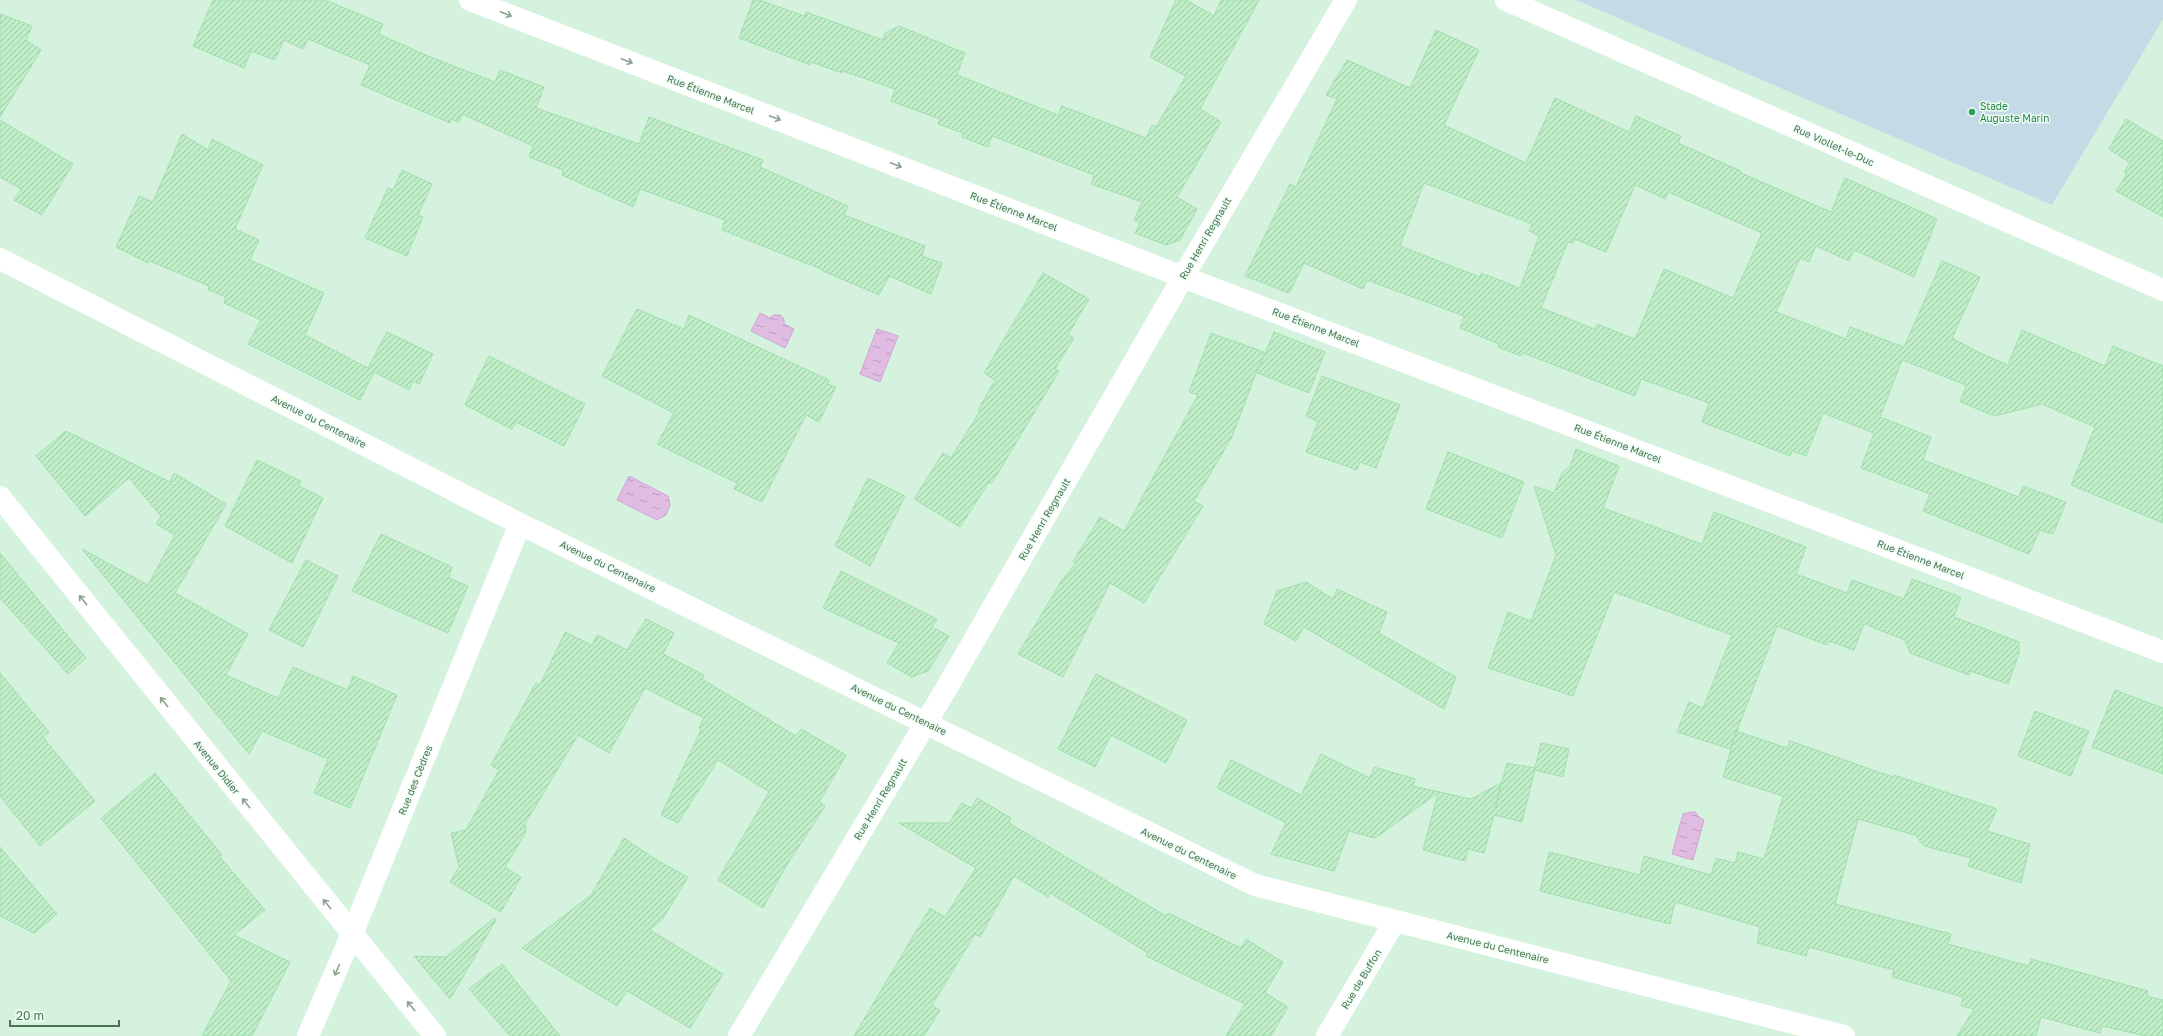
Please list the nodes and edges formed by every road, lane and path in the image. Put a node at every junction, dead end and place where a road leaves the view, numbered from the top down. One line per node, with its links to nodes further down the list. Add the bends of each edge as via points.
1 (470, 0): 5 (street, Rue Étienne Marcel, one-way to 5)
2 (1346, 0): 5 (street, Rue Henri Regnault)
3 (1506, 0): 6 (street, Rue Viollet-le-Duc)
4 (0, 259): 8 (street, Avenue du Centenaire)
5 (1183, 277): 9 (street, Rue Étienne Marcel); 10 (street, Rue Henri Regnault)
6 (2163, 290)
7 (0, 497): 12 (street, Avenue Didier, one-way to 7)
8 (520, 524): 10 (street, Avenue du Centenaire); 12 (street, Rue des Cèdres)
9 (2163, 652)
10 (926, 722): 11 (street, Avenue du Centenaire, via 1255,885); 15 (street, Rue Henri Regnault)
11 (1395, 921): 16 (street, Rue de Buffon); 17 (street, Avenue du Centenaire)
12 (352, 934): 13 (street, Rue des Cèdres, one-way to 13); 14 (street, Avenue Didier, one-way to 12)
13 (308, 1036)
14 (435, 1036)
15 (739, 1036)
16 (1326, 1036)
17 (1844, 1036)

